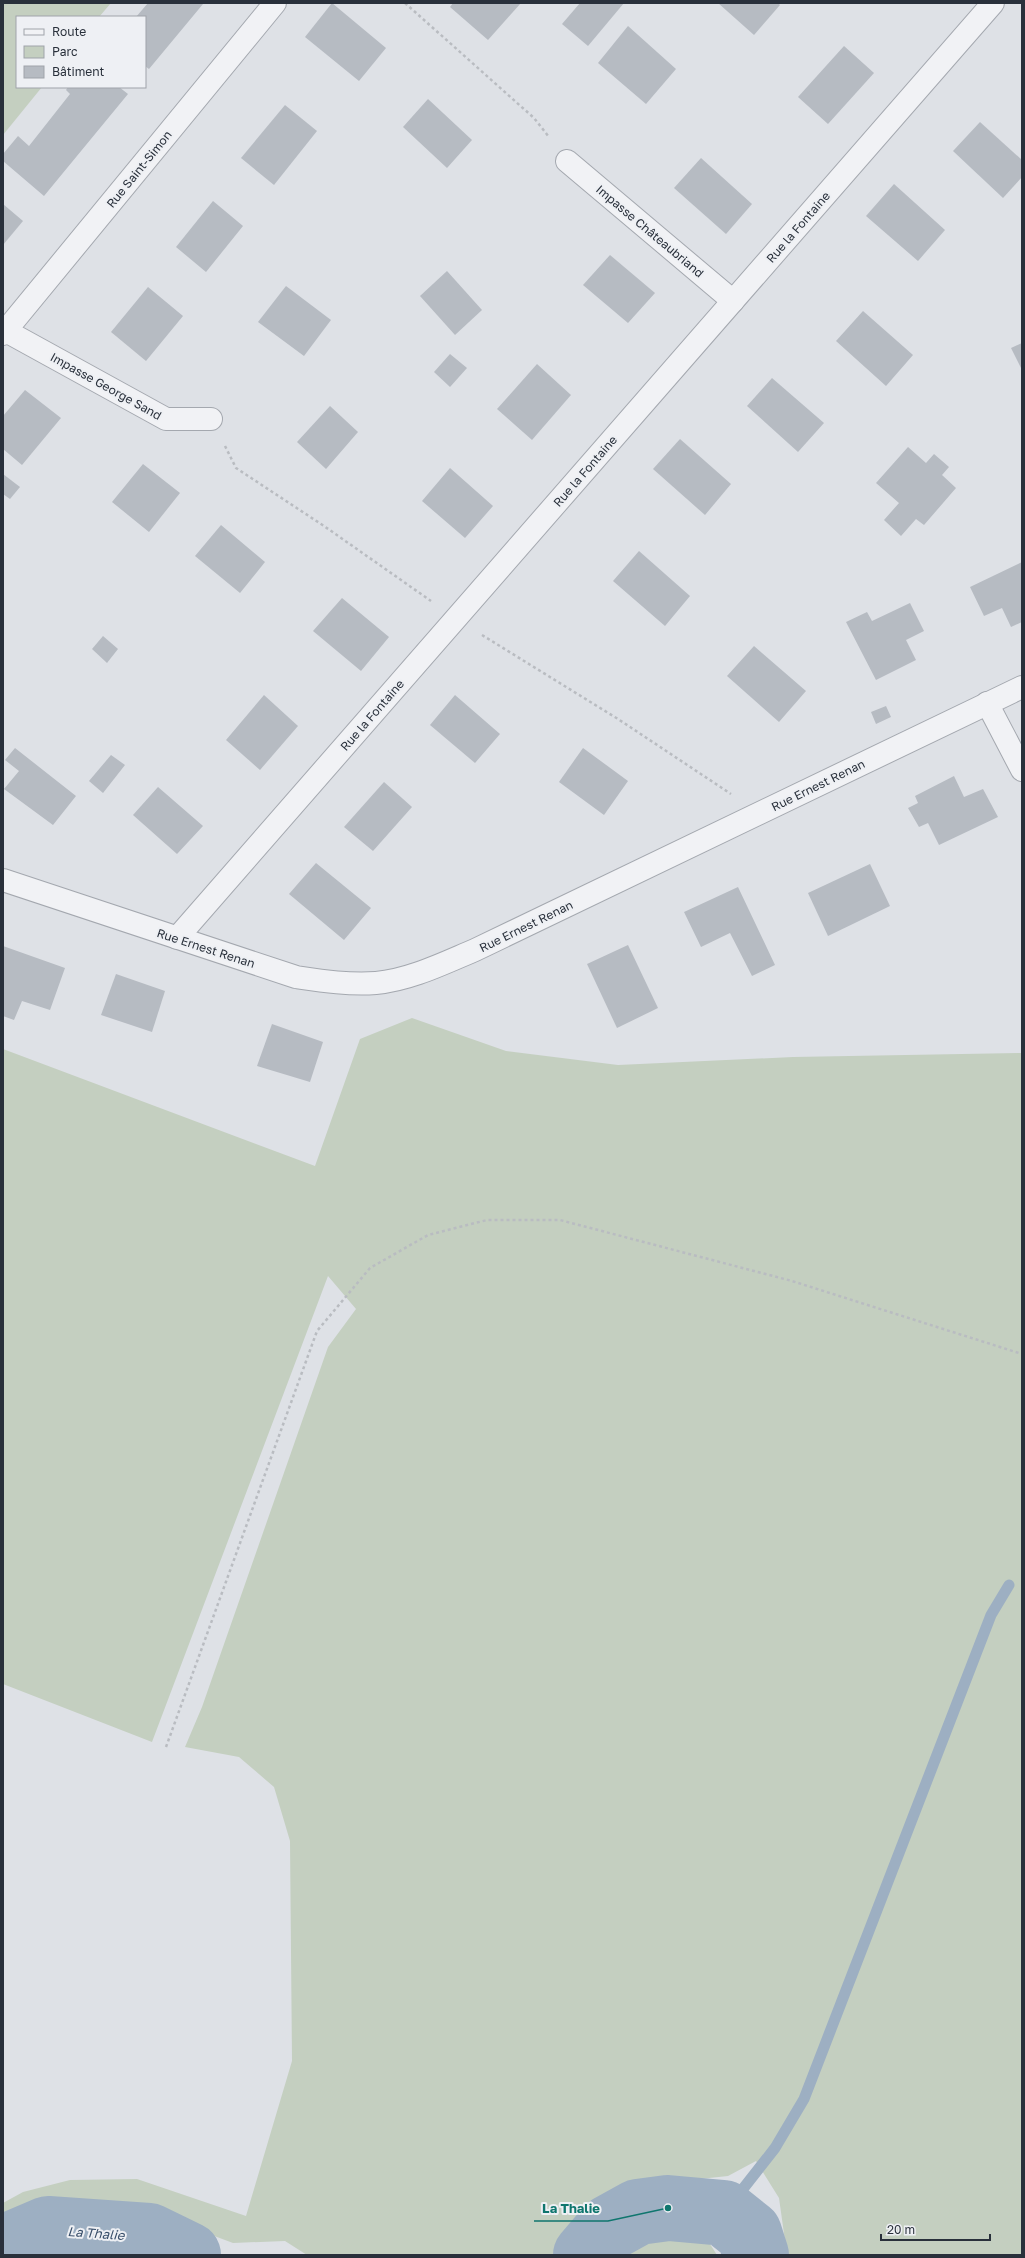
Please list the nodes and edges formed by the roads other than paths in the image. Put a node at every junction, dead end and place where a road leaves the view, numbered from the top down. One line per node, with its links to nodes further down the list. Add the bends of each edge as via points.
1 (275, 3): 5 (street, Rue Saint-Simon)
2 (992, 3): 4 (street, Rue la Fontaine)
3 (567, 161): 4 (street, Impasse Châteaubriand)
4 (733, 301): 11 (street, Rue la Fontaine)
5 (4, 333): 6 (street, Impasse George Sand, via 166,419)
6 (212, 419)
7 (1022, 687): 8 (street, Rue Ernest Renan)
8 (987, 703): 9 (street); 11 (street, Rue Ernest Renan, via 475,950 417,974 377,983 339,983 296,977)
9 (1022, 770)
10 (3, 880): 11 (street, Rue Ernest Renan)
11 (177, 938)

